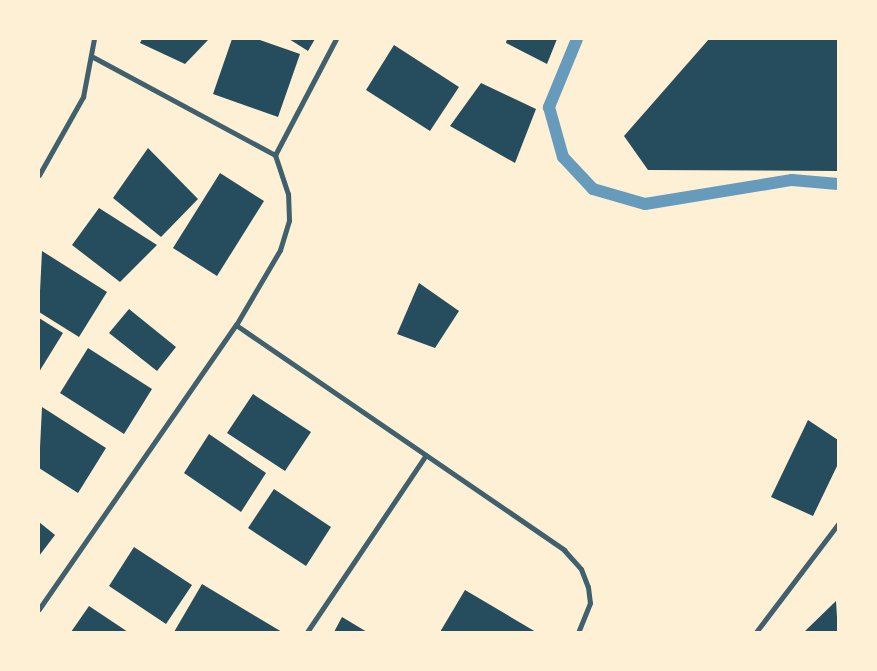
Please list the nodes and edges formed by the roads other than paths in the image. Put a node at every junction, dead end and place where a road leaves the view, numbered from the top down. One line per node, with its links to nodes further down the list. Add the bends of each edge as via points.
1 (94, 39): 3 (street)
2 (336, 39): 4 (street)
3 (93, 56): 4 (street); 5 (street, via 82,97)
4 (275, 155): 6 (street, via 288,194 289,220 280,250)
5 (39, 175)
6 (236, 325): 7 (street); 9 (street)
7 (426, 455): 10 (street); 11 (street, via 564,550 580,568 590,603)
8 (838, 524): 12 (street)
9 (39, 609)
10 (307, 632)
11 (578, 632)
12 (756, 632)

